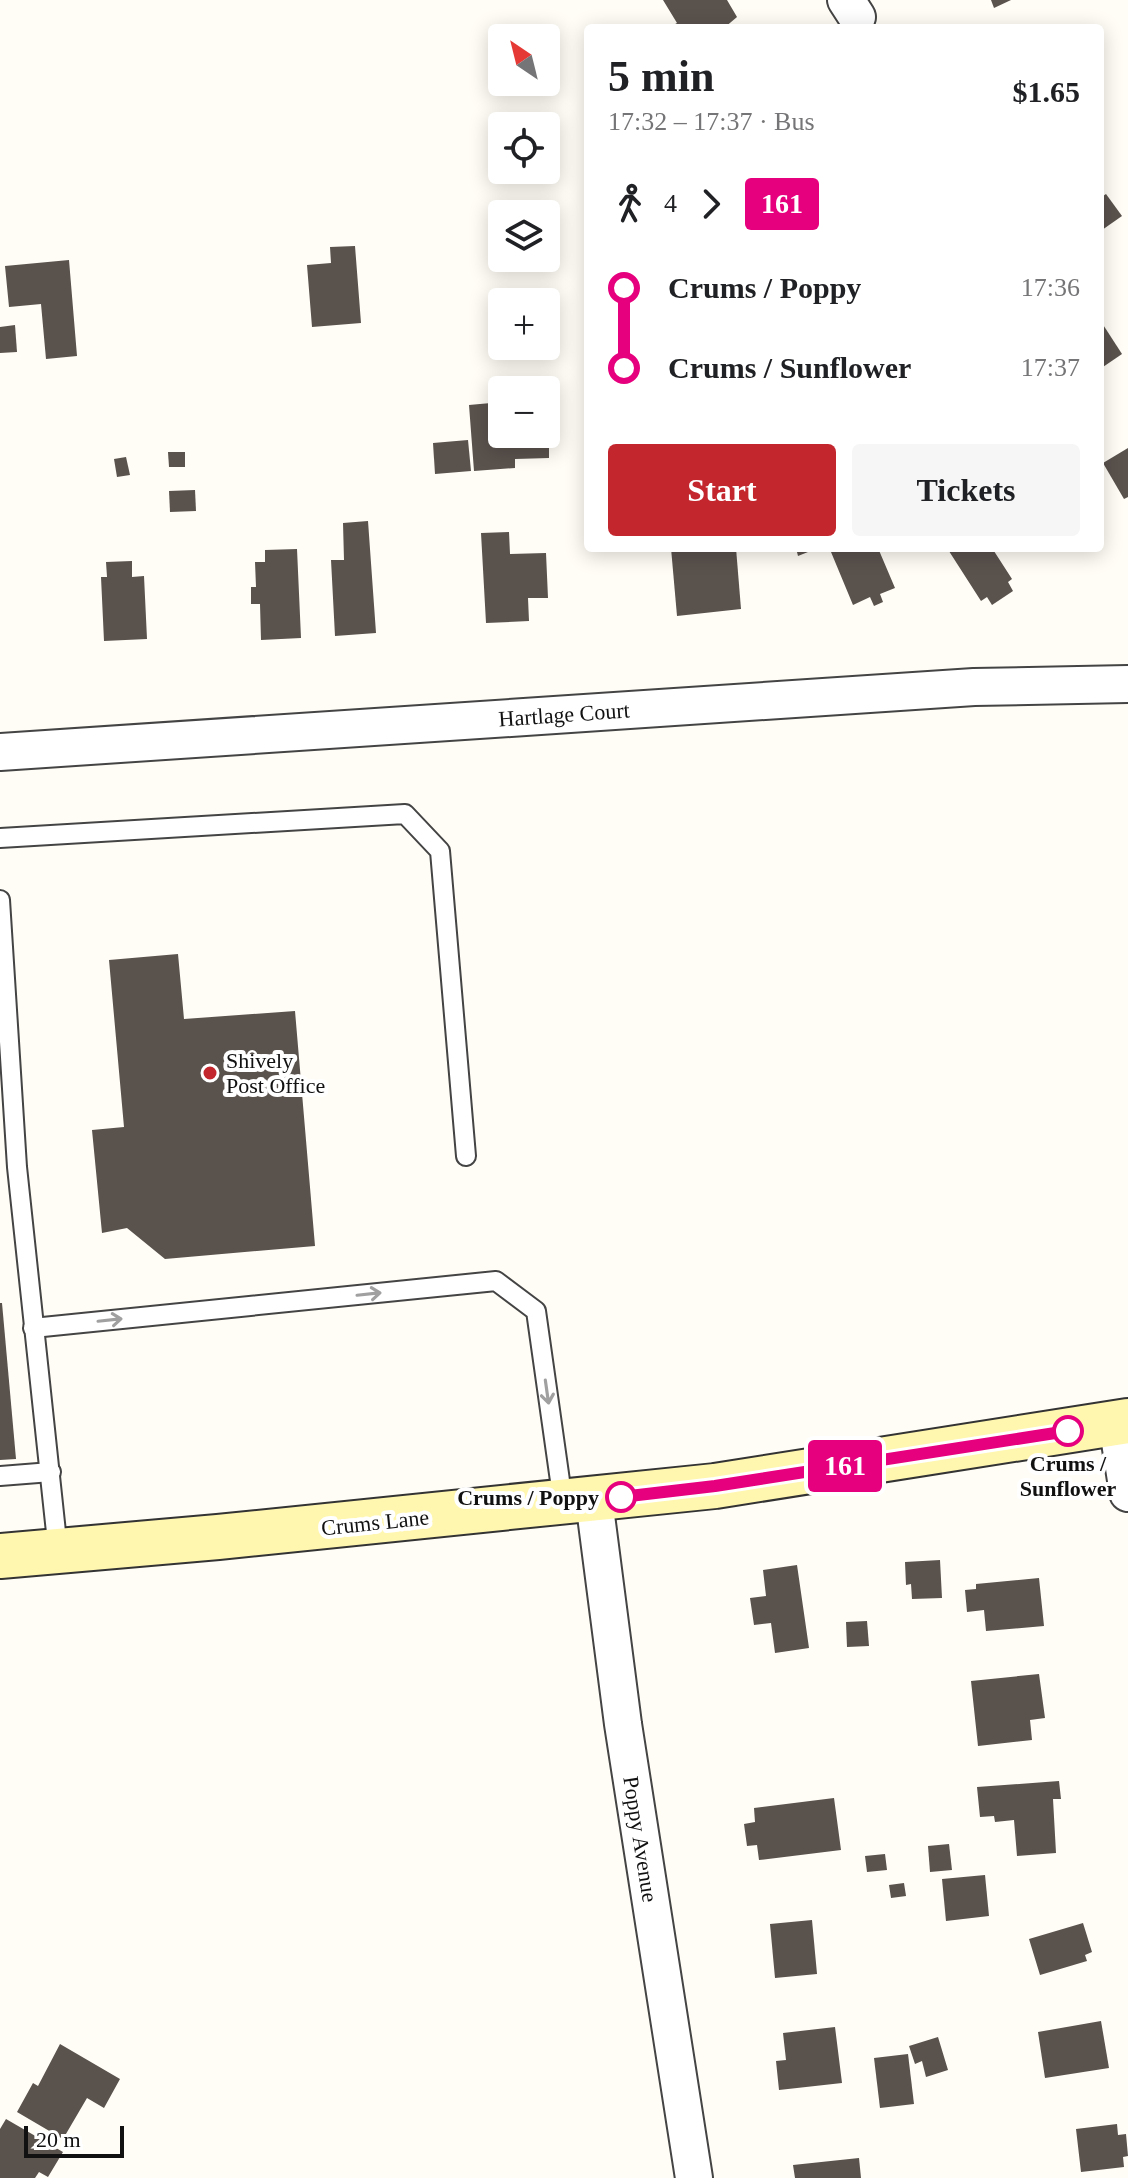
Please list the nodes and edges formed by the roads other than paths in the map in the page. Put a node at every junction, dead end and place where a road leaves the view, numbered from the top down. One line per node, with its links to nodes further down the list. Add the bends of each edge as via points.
1 (1128, 684): 2 (street, Hartlage Court, via 974,687)
2 (0, 752)
3 (0, 838): 5 (lane, via 405,814 440,851)
4 (0, 900): 6 (lane)
5 (466, 1156)
6 (9, 1168): 7 (lane)
7 (33, 1328): 9 (lane); 12 (lane, one-way to 12, via 496,1281 536,1311)
8 (1123, 1422): 11 (street); 12 (main road, Crums Lane, via 715,1486)
9 (51, 1472): 10 (lane); 13 (lane)
10 (0, 1476)
11 (1128, 1493)
12 (578, 1502): 13 (main road, Crums Lane); 15 (street, Poppy Avenue, via 623,1724)
13 (58, 1551): 14 (main road, Crums Lane)
14 (0, 1556)
15 (694, 2178)

